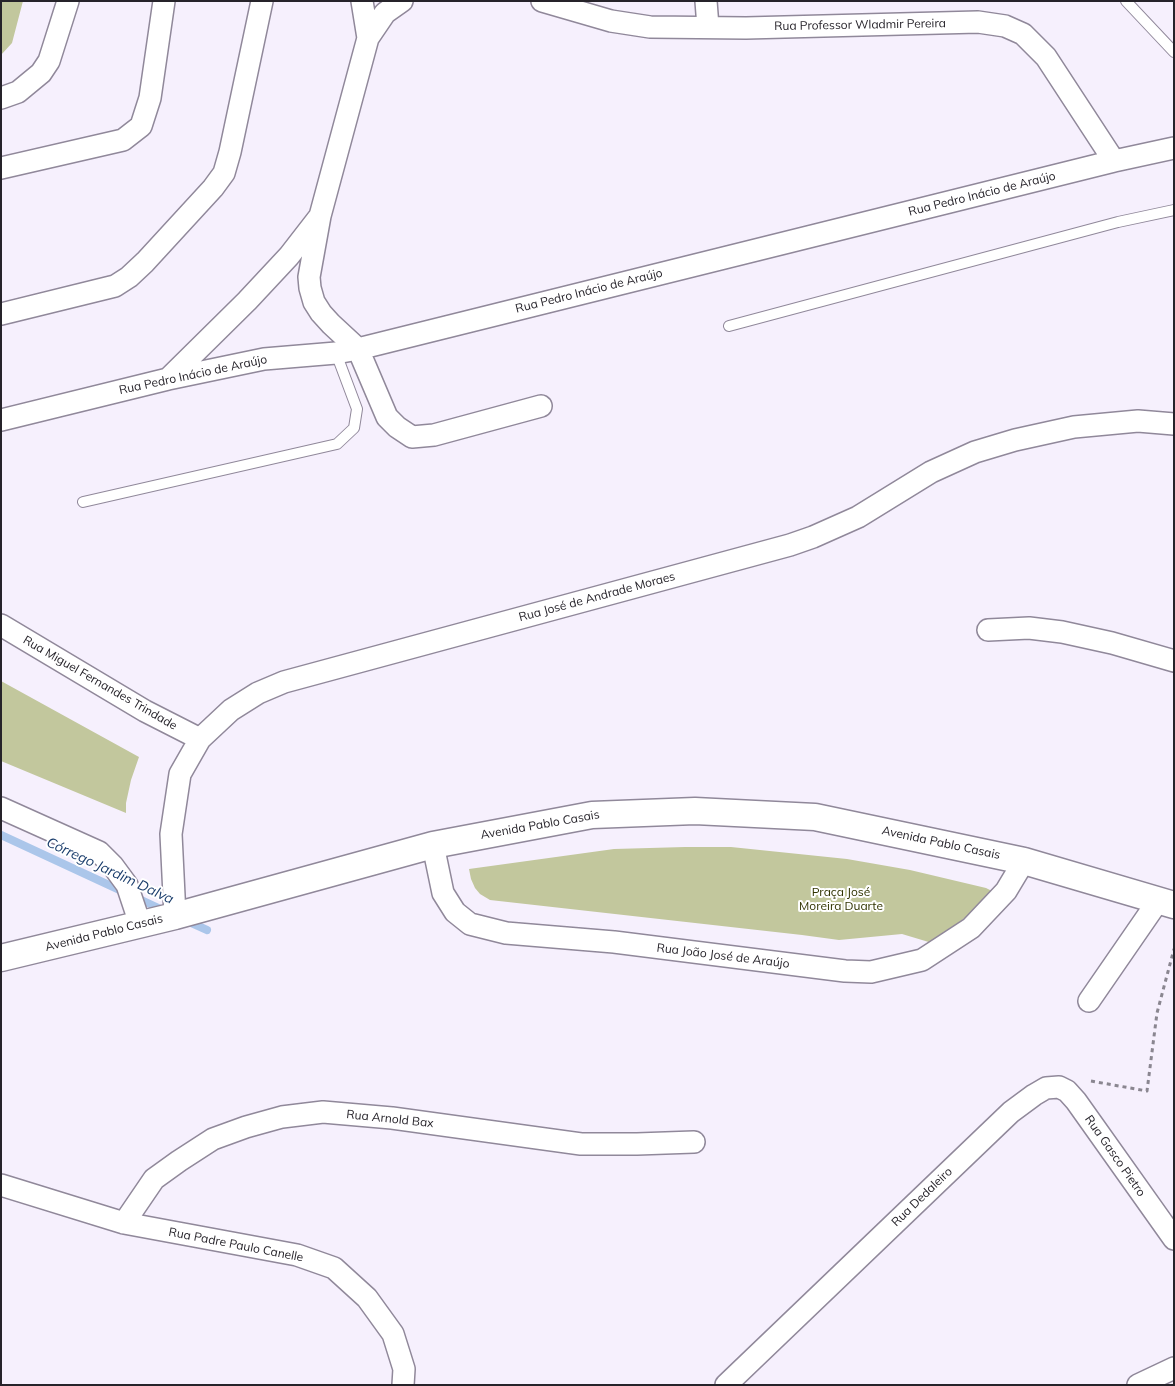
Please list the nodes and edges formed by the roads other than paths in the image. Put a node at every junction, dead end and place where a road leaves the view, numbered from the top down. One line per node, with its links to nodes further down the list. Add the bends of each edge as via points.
1 (68, 1): 12 (street, via 49,61 41,73 18,92)
2 (164, 1): 15 (street, via 150,98 141,126 123,140)
3 (262, 1): 18 (street, via 230,152 224,173 213,188 145,262 115,286)
4 (362, 1): 10 (street)
5 (402, 1): 10 (street, via 385,13)
6 (542, 1): 9 (street, Rua Professor Wladmir Pereira, via 611,21 650,27)
7 (706, 1): 9 (street)
8 (1126, 1): 11 (lane)
9 (708, 27): 14 (street, Rua Professor Wladmir Pereira, via 978,22 1004,26 1022,34 1046,57)
10 (368, 38): 17 (street)
11 (1174, 52)
12 (1, 98)
13 (1174, 148): 14 (street, Rua Pedro Inácio de Araújo)
14 (1114, 161): 20 (street, Rua Pedro Inácio de Araújo)
15 (1, 168)
16 (1174, 210): 19 (lane, via 1118,222)
17 (320, 216): 20 (street, via 309,277 314,302 331,324); 22 (street, via 248,301)
18 (1, 314)
19 (729, 326)
20 (358, 349): 21 (street, Rua Pedro Inácio de Araújo); 23 (street, via 387,417 412,437)
21 (336, 354): 22 (street, Rua Pedro Inácio de Araújo, via 264,359); 26 (lane, via 357,409 354,428 337,444)
22 (168, 379): 24 (street, Rua Pedro Inácio de Araújo)
23 (541, 406)
24 (1, 420)
25 (1174, 424): 30 (street, Rua José de Andrade Moraes, via 1138,422 1074,427 975,452 931,472 858,517 790,545 284,682 231,710)
26 (83, 502)
27 (1, 626): 30 (street, Rua Miguel Fernandes Trindade, via 145,711)
28 (988, 630): 29 (street, via 1029,628 1062,632)
29 (1174, 661)
30 (200, 739): 35 (street, Rua José de Andrade Moraes, via 180,774 171,834)
31 (1, 808): 36 (street, via 99,852 126,885)
32 (433, 845): 33 (street, Avenida Pablo Casais, via 592,815 695,811 815,817); 33 (street, Rua João José de Araújo, via 443,893 455,912 470,924 506,933 614,942 871,972 922,960 971,928 1006,891); 35 (street, Avenida Pablo Casais)
33 (1024, 860): 34 (street, Avenida Pablo Casais)
34 (1166, 903): 38 (street)
35 (175, 916): 36 (street, Avenida Pablo Casais)
36 (140, 924): 37 (street, Avenida Pablo Casais)
37 (1, 958)
38 (1089, 1001)
39 (1046, 1088): 43 (street, Rua Gasco Pietro, via 1059,1087 1076,1101); 46 (street, Rua Dedaleiro, via 1011,1112)
40 (694, 1142): 42 (street, Rua Arnold Bax, via 580,1144 392,1118 323,1112 282,1117 213,1139 178,1161 154,1179)
41 (1, 1186): 42 (street, Rua Padre Paulo Canelle)
42 (124, 1223): 45 (street, Rua Padre Paulo Canelle, via 296,1255 334,1268 367,1298 393,1334 404,1369)
43 (1174, 1239)
44 (1174, 1368): 47 (street)
45 (403, 1385)
46 (726, 1385)
47 (1138, 1385)

